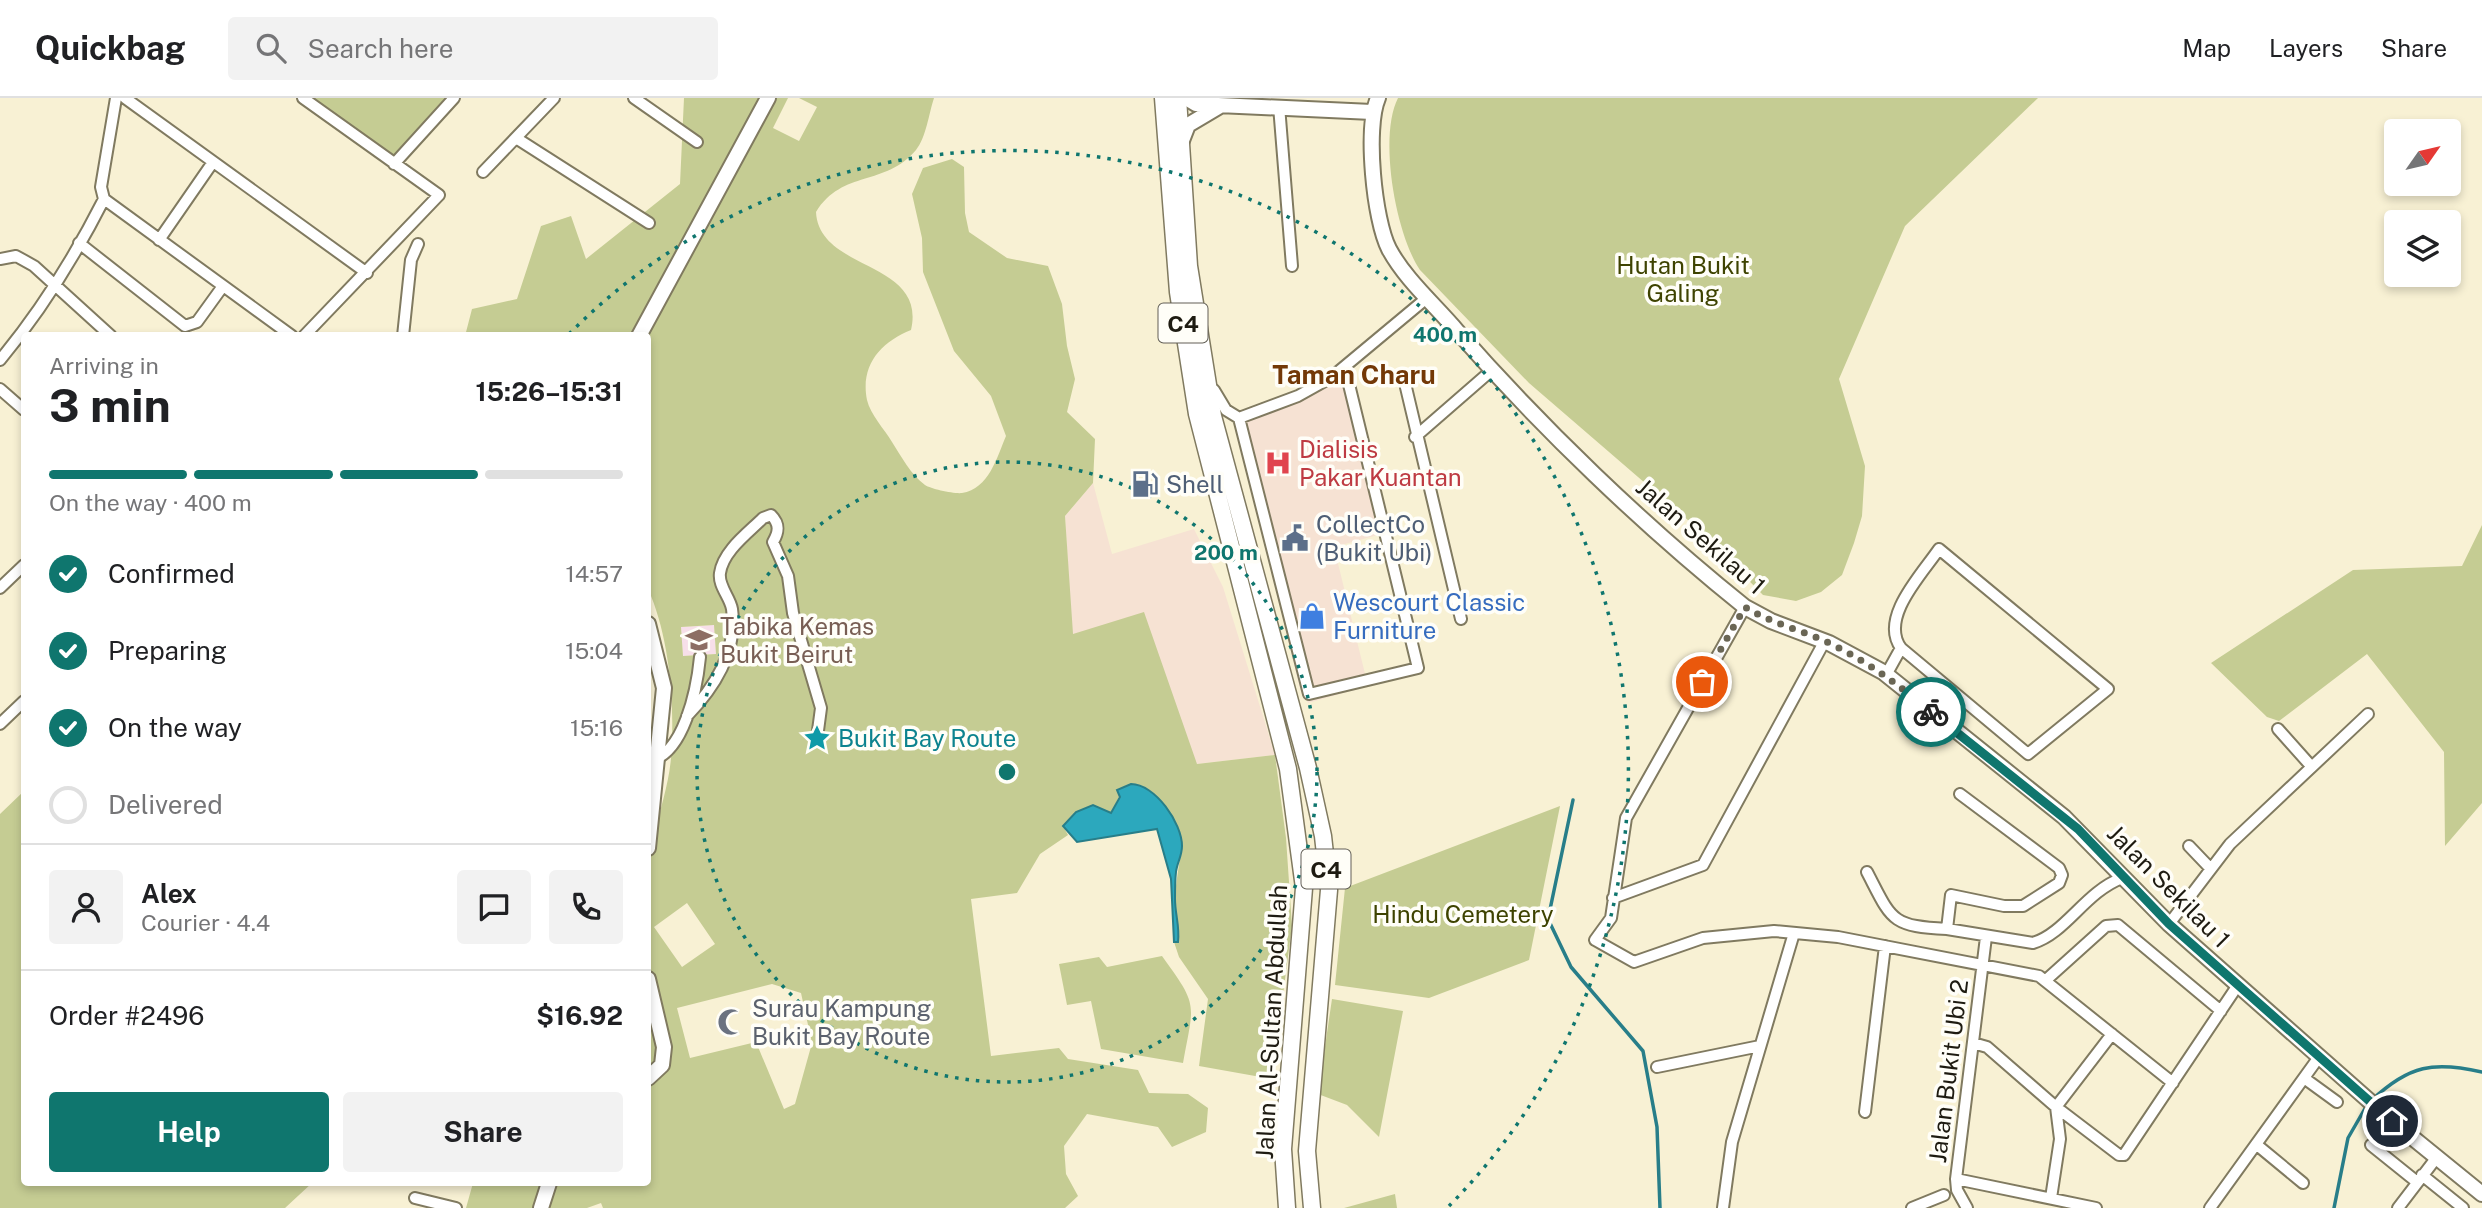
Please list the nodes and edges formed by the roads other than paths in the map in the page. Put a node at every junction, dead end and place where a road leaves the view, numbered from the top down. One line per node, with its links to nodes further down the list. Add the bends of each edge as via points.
1 (116, 98): 20 (street)
2 (125, 98): 17 (street)
3 (303, 98): 18 (street)
4 (454, 98): 18 (street)
5 (554, 98): 14 (street)
6 (634, 98): 15 (street)
7 (768, 98): 36 (street)
8 (1163, 98): 107 (main road, Jalan Al-Sultan Abdullah / C4, via 1178,292 1197,414 1288,769 1303,875 1303,930 1283,1149)
9 (1178, 98): 16 (main road, Jalan Al-Sultan Abdullah / C4)
10 (1186, 98): 11 (street)
11 (1221, 105): 13 (street); 16 (street, via 1188,125)
12 (1375, 105): 13 (street); 30 (street, Jalan Sekilau 1, via 1370,132 1381,231 1397,261)
13 (1279, 106): 26 (street)
14 (516, 138): 19 (street); 21 (street)
15 (697, 142)
16 (1180, 150): 41 (main road, Jalan Al-Sultan Abdullah / C4, via 1189,266)
17 (213, 162): 22 (street); 27 (street)
18 (394, 163): 27 (street, via 439,195)
19 (483, 172)
20 (103, 193): 22 (street); 23 (street)
21 (649, 223)
22 (159, 240): 29 (street)
23 (79, 243): 28 (street); 29 (street, via 185,326 197,322)
24 (418, 244): 35 (street, via 411,261)
25 (0, 259): 28 (street, via 16,256)
26 (1292, 267)
27 (367, 272): 34 (street)
28 (56, 285): 31 (street); 32 (street)
29 (223, 286): 33 (street)
30 (1428, 297): 39 (street); 40 (street, Jalan Sekilau 1)
31 (24, 332)
32 (107, 332)
33 (286, 332)
34 (308, 332)
35 (403, 332)
36 (641, 332)
37 (21, 336): 38 (street)
38 (0, 360)
39 (1345, 368): 45 (street, via 1298,396); 45 (street, via 1418,668 1309,694)
40 (1492, 370): 46 (street); 49 (street, Jalan Sekilau 1, via 1574,452)
41 (1207, 375): 45 (street, via 1217,399); 108 (main road, Jalan Al-Sultan Abdullah / C4, via 1213,416 1323,836 1329,890 1307,1151)
42 (1404, 379): 46 (street)
43 (0, 389): 44 (street)
44 (21, 407)
45 (1240, 418)
46 (1415, 437): 50 (street)
47 (21, 568): 48 (street)
48 (0, 588)
49 (1745, 607): 52 (street, Jalan Sekilau 1); 70 (street, via 1626,818)
50 (1461, 619)
51 (651, 636): 62 (street, via 664,688)
52 (1829, 643): 55 (street, Jalan Sekilau 1); 70 (street, via 1822,646 1703,864)
53 (1901, 648): 53 (street, via 2028,754 2108,689 1939,549 1894,620 1894,638); 55 (street)
54 (700, 657): 58 (street, via 698,684)
55 (1886, 675): 69 (street, Jalan Sekilau 1, via 2064,817)
56 (21, 704): 59 (street)
57 (2368, 714): 63 (street)
58 (687, 716): 61 (street, via 708,694 725,664 733,631 732,607 720,573 724,563 734,547 763,518 771,516 778,532 773,542 788,576 793,613 821,708); 62 (street, via 671,749)
59 (0, 724)
60 (2278, 729): 63 (street)
61 (817, 738)
62 (653, 760): 65 (street)
63 (2311, 766): 67 (street)
64 (1960, 794): 72 (street, via 2059,868 2062,875 2059,883 2023,905 2004,906 1951,895)
65 (651, 795)
66 (2189, 846): 67 (street)
67 (2210, 868): 71 (street)
68 (1867, 872): 72 (street, via 1888,912 1899,922 1915,928)
69 (2122, 878): 71 (street, Jalan Sekilau 1); 74 (street, via 2102,886 2046,939 2033,943)
70 (1613, 898): 73 (street, via 1609,924 1595,940 1634,962 1713,936)
71 (2169, 924): 78 (street, Jalan Sekilau 1)
72 (1947, 929): 74 (street)
73 (1794, 933): 75 (street); 83 (street)
74 (1986, 937): 76 (street, Jalan Bukit Ubi 2)
75 (1885, 946): 76 (street); 91 (street)
76 (1982, 964): 77 (street); 82 (street, Jalan Bukit Ubi 2)
77 (2046, 980): 80 (street, via 2106,926 2118,925); 81 (street)
78 (2238, 985): 80 (street); 84 (street, Jalan Sekilau 1)
79 (651, 992): 86 (street, via 664,1047 662,1065)
80 (2221, 1011): 88 (street)
81 (2112, 1034): 88 (street); 90 (street)
82 (1973, 1043): 90 (street, via 1987,1047); 96 (street, Jalan Bukit Ubi 2)
83 (1760, 1046): 85 (street); 109 (street, via 1732,1142)
84 (2319, 1057): 87 (street); 94 (street, Jalan Sekilau 1)
85 (1657, 1067)
86 (651, 1075)
87 (2304, 1078): 89 (street); 93 (street)
88 (2173, 1083): 90 (street, via 2124,1155 2119,1156)
89 (2337, 1102)
90 (2056, 1107): 102 (street, via 2060,1139)
91 (1865, 1112)
92 (2371, 1144): 95 (street)
93 (2256, 1145): 97 (street); 103 (street)
94 (2437, 1157): 95 (street); 99 (street, Jalan Sekilau 1)
95 (2419, 1178): 114 (street); 115 (street)
96 (1956, 1179): 102 (street); 111 (street, Jalan Bukit Ubi 2)
97 (2303, 1183)
98 (548, 1186): 106 (street)
99 (2482, 1194)
100 (1944, 1195): 110 (street)
101 (415, 1198): 105 (street)
102 (2050, 1198): 104 (street)
103 (2214, 1203): 113 (street)
104 (2084, 1207): 112 (street)
105 (456, 1208)
106 (541, 1208)
107 (1287, 1208)
108 (1312, 1208)
109 (1723, 1208)
110 (1912, 1208)
111 (1967, 1208)
112 (2096, 1208)
113 (2228, 1208)
114 (2398, 1208)
115 (2463, 1208)

